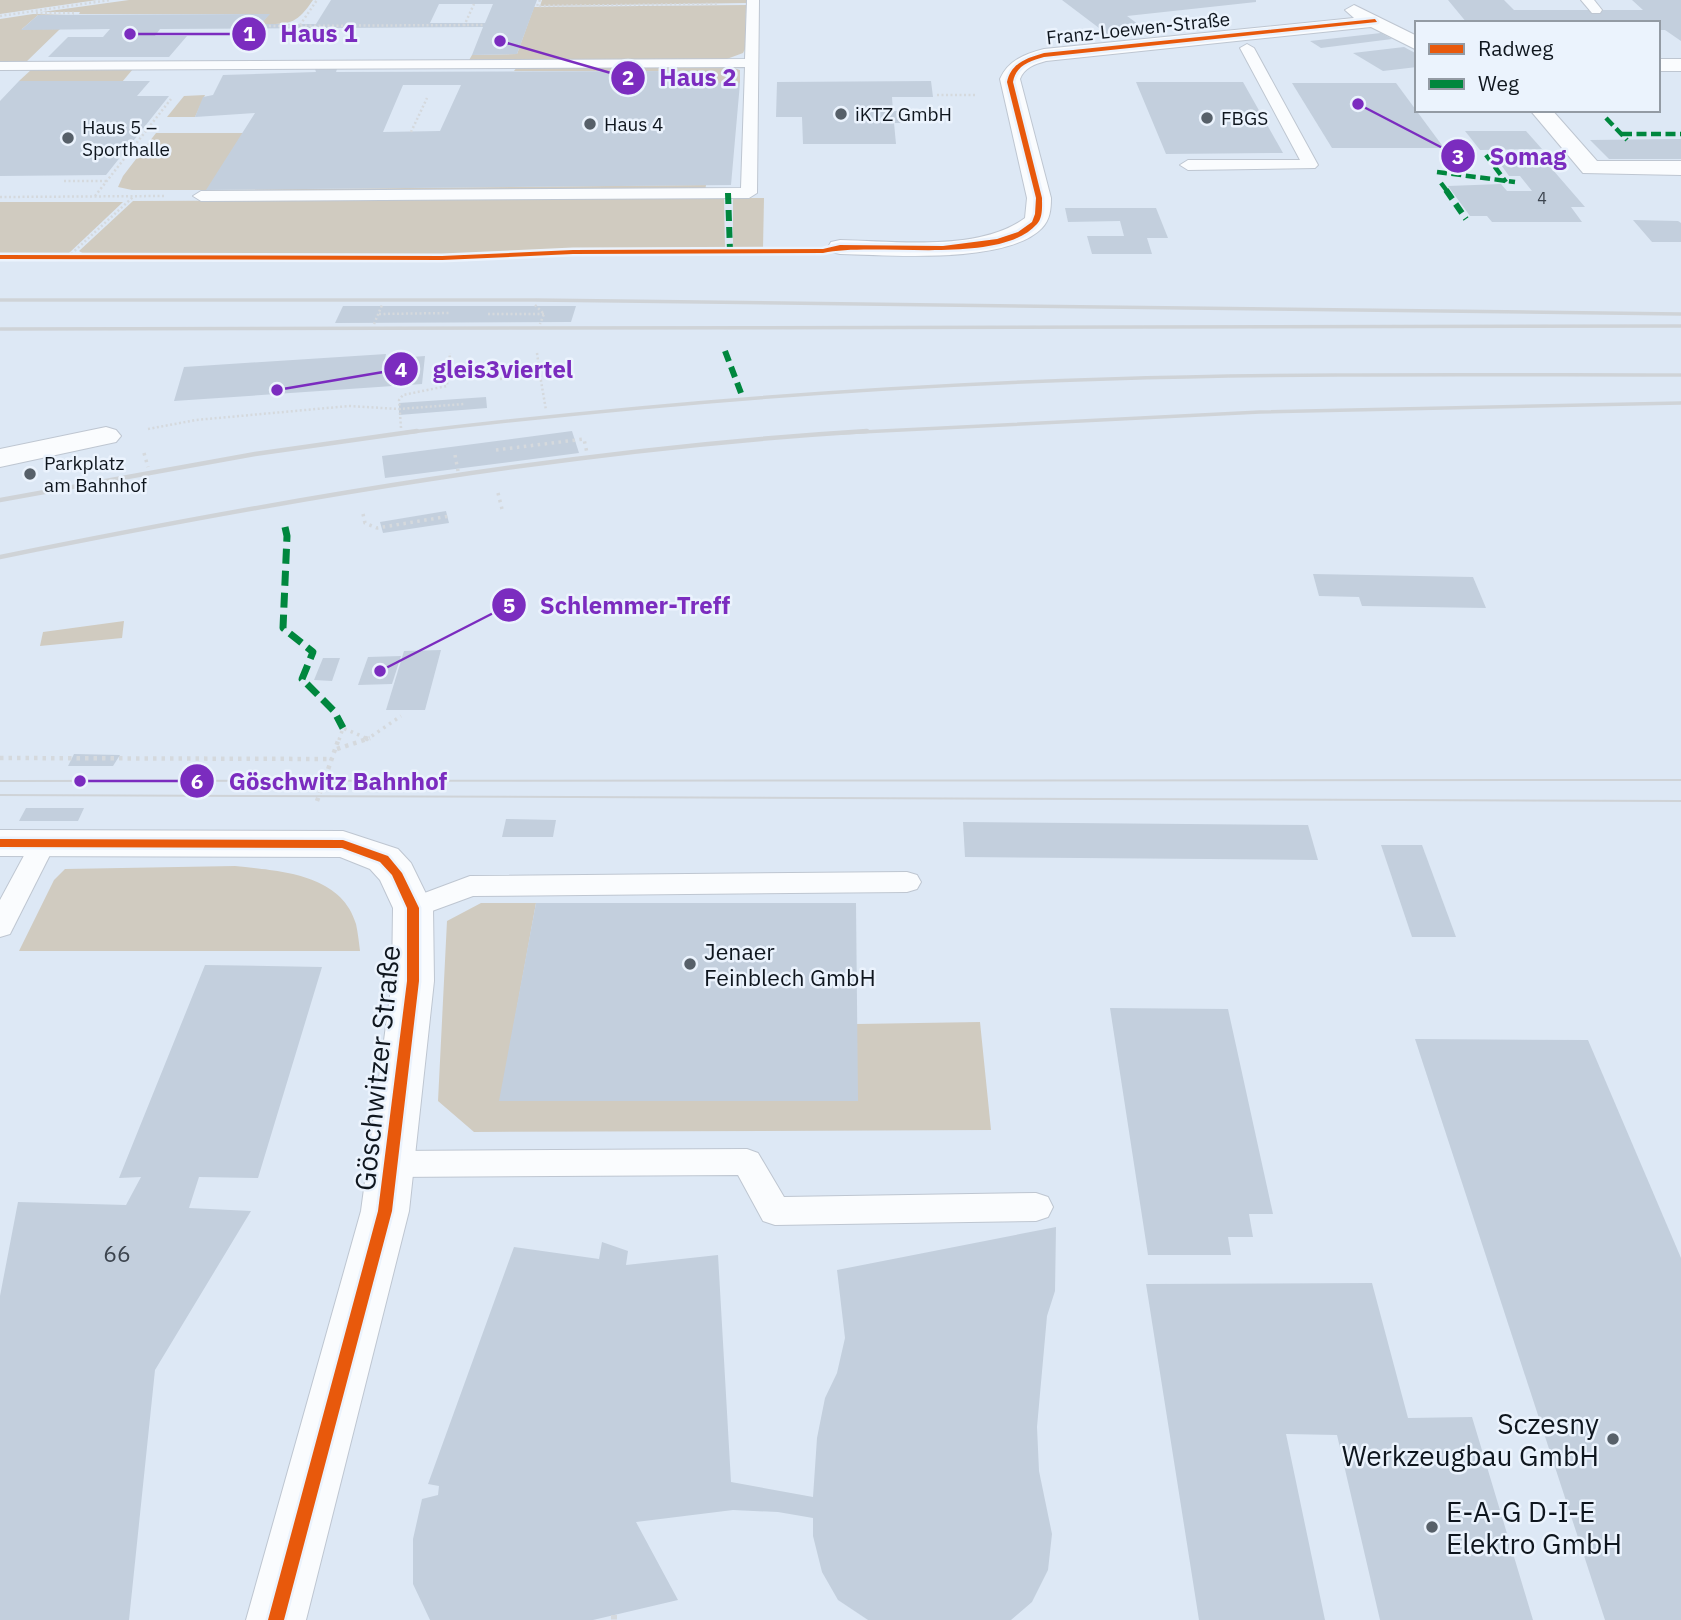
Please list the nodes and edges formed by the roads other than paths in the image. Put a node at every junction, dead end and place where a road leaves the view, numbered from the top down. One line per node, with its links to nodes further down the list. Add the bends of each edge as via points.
1 (1335, 0): 5 (street)
2 (1587, 0): 4 (lane)
3 (753, 2): 8 (lane)
4 (1597, 10)
5 (1376, 21): 6 (street); 16 (street, Franz-Loewen-Straße, via 1056,54 1027,61 1014,69 1010,79 1039,198 1033,226 983,245)
6 (1415, 43)
7 (1247, 48): 13 (lane, via 1310,165)
8 (751, 63): 11 (lane); 15 (lane, via 749,193)
9 (1660, 65): 10 (street)
10 (1681, 65)
11 (0, 66)
12 (1542, 112): 14 (street, via 1591,168)
13 (1188, 165)
14 (1681, 168)
15 (201, 197)
16 (841, 247)
17 (106, 436): 18 (street)
18 (0, 458)
19 (0, 843): 20 (street, Göschwitzer Straße)
20 (43, 843): 22 (street, Göschwitzer Straße, via 343,844 384,859 397,873); 23 (lane)
21 (907, 882): 22 (lane, via 470,886)
22 (413, 908): 24 (street, Göschwitzer Straße, via 413,981)
23 (0, 927)
24 (391, 1164): 25 (lane, via 747,1162 775,1211); 26 (street, Göschwitzer Straße, via 385,1211)
25 (1036, 1208)
26 (276, 1620)

